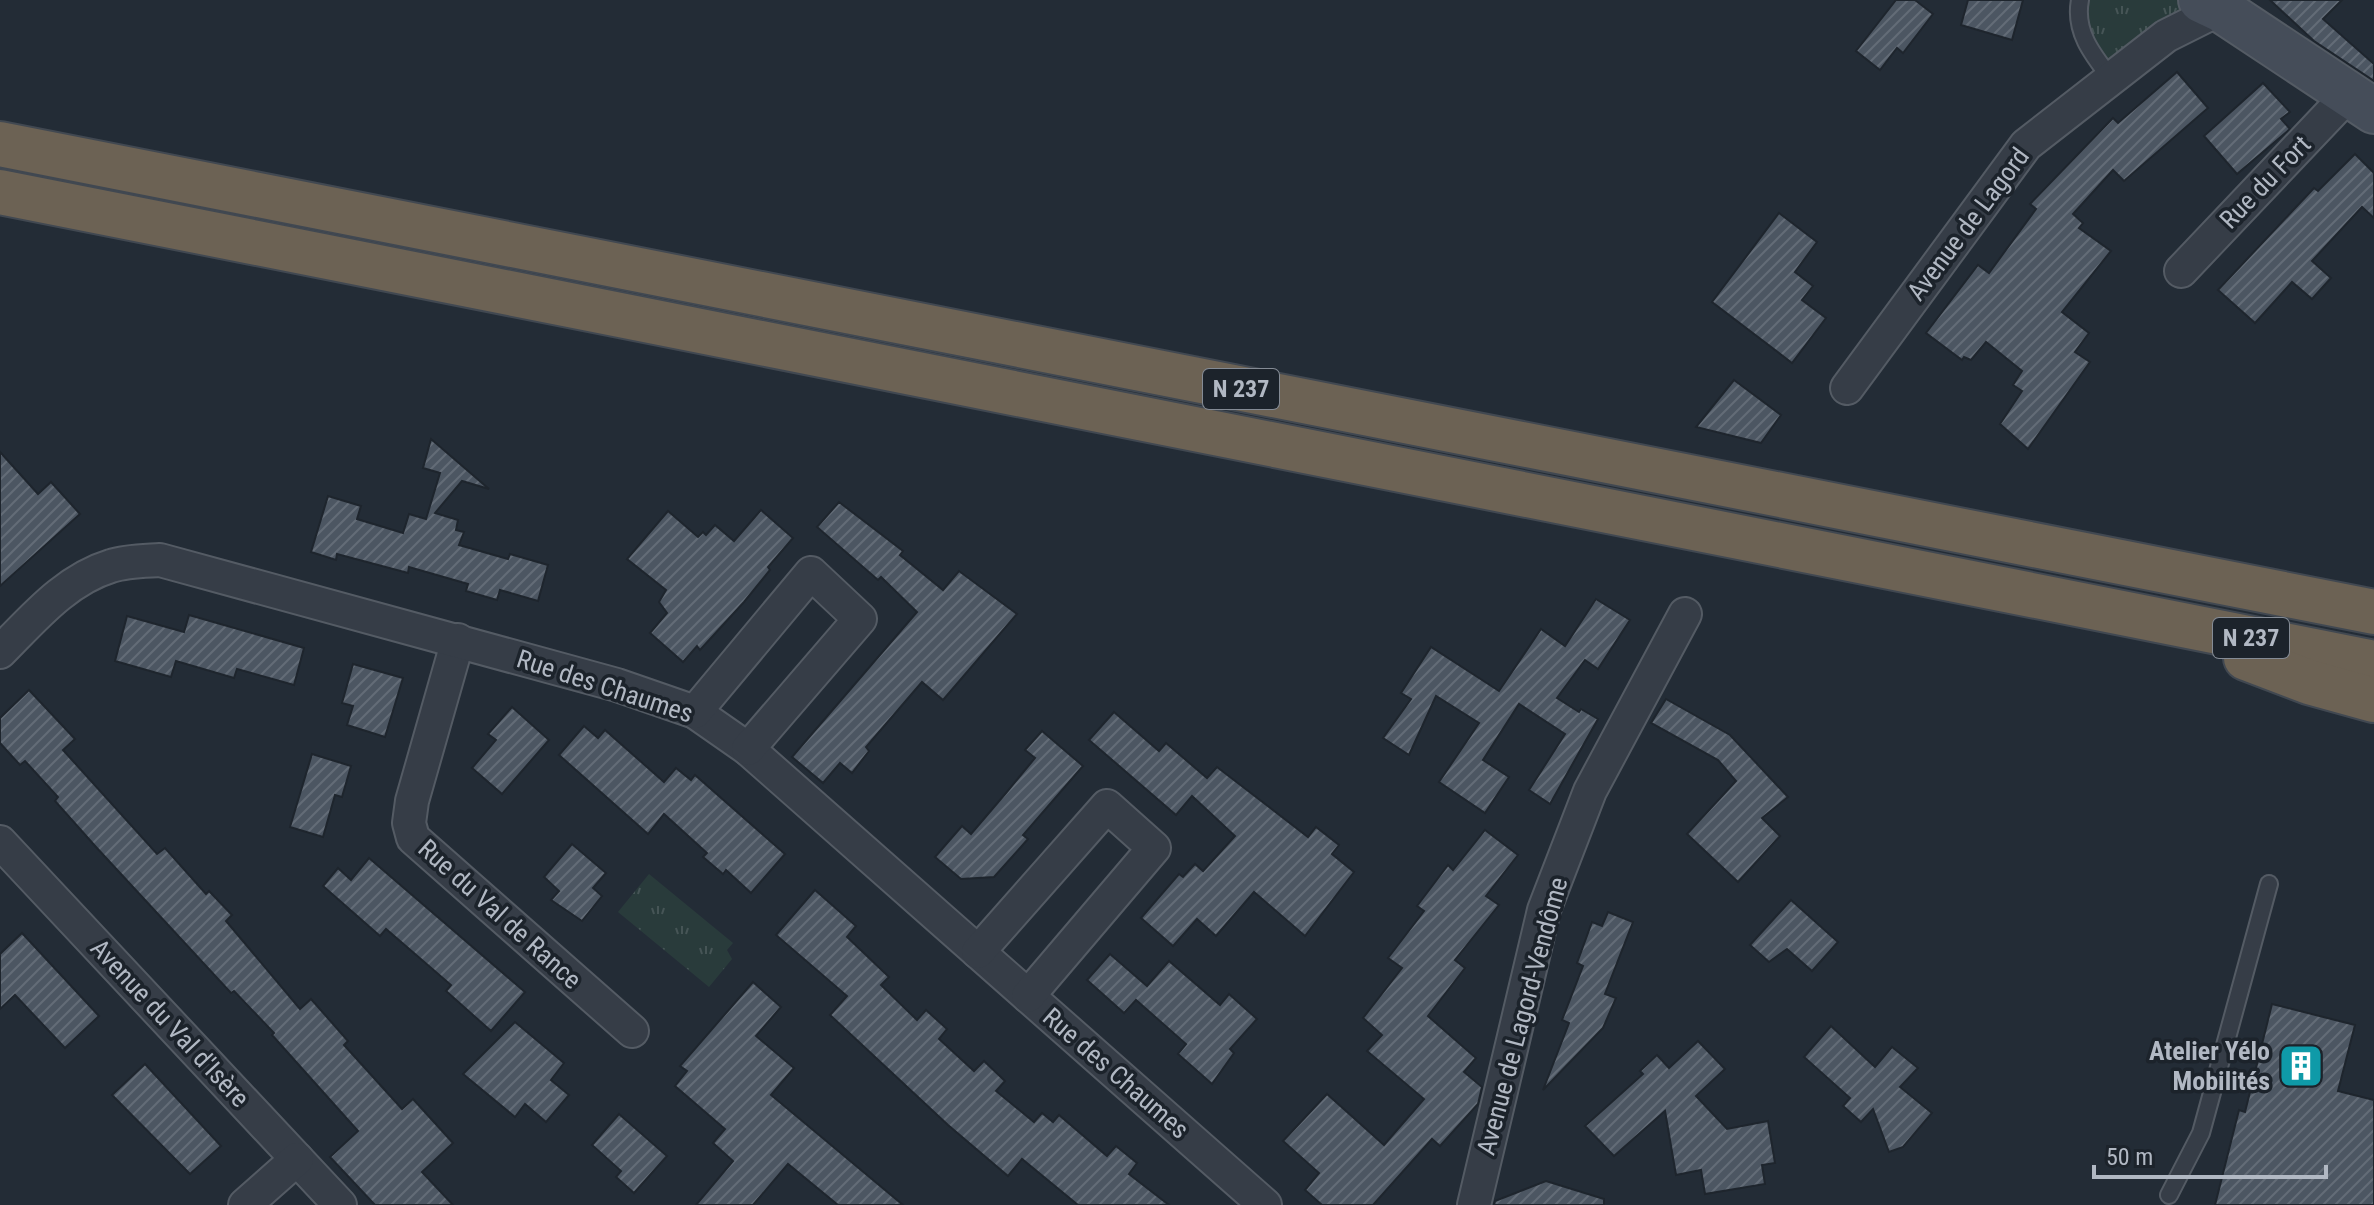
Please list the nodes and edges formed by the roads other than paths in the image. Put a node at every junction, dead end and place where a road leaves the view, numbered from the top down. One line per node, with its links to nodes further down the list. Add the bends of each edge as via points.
1 (2080, 0): 3 (lane, via 2081,30)
2 (2216, 3): 3 (street, Avenue de Lagord); 4 (street)
3 (2110, 77): 8 (street, Avenue de Lagord, via 2026,145)
4 (2361, 102): 7 (street, Rue du Fort)
5 (0, 144): 9 (highway, N 237)
6 (0, 192): 10 (highway, N 237)
7 (2181, 271)
8 (1847, 388)
9 (2374, 612)
10 (2128, 613): 14 (highway, N 237); 15 (highway, via 2309,682)
11 (1685, 614): 28 (street, Avenue de Lagord-Vendôme, via 1590,791 1544,910)
12 (458, 640): 13 (street, Rue des Chaumes, via 160,560 112,565 86,577 56,595); 16 (street, Rue des Chaumes); 22 (street, Rue du Val de Rance, via 412,801 413,838)
13 (0, 652)
14 (2374, 663)
15 (2374, 700)
16 (695, 712): 17 (street, Rue des Chaumes); 17 (street, via 811,573 860,619)
17 (748, 749): 20 (street, Rue des Chaumes)
18 (0, 842): 23 (street, Avenue du Val d'Isère)
19 (2269, 884): 24 (lane, via 2201,1133)
20 (978, 952): 21 (street, Rue des Chaumes); 21 (street, via 1107,806 1154,848)
21 (1028, 996): 27 (street, Rue des Chaumes)
22 (632, 1031)
23 (297, 1159): 25 (street); 26 (street, Avenue du Val d'Isère)
24 (2169, 1195)
25 (245, 1205)
26 (340, 1205)
27 (1265, 1205)
28 (1474, 1205)

